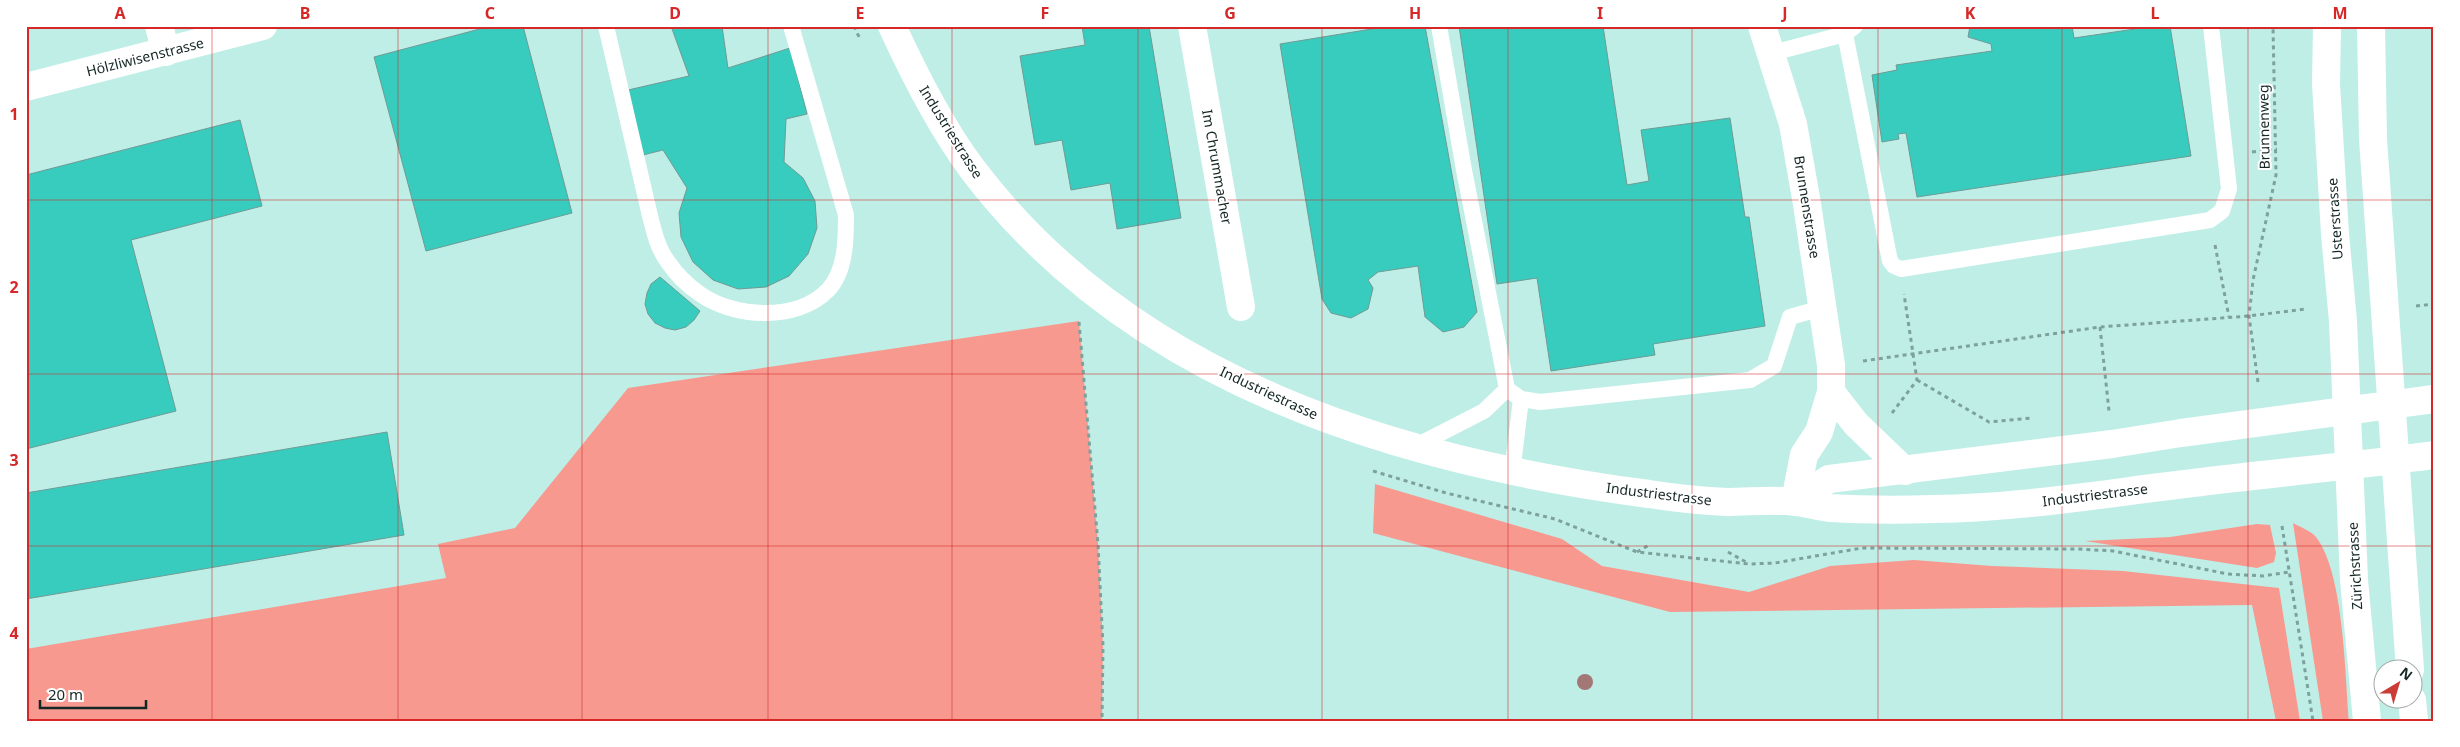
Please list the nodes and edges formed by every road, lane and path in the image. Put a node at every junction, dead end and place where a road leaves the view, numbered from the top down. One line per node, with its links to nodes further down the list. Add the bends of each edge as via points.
1 (263, 26): 13 (main road, Hölzliwisenstrasse)
2 (606, 26): 3 (lane, via 650,216 667,261 701,295 728,308 758,313 787,311 810,304 828,290 840,268 846,242 846,214)
3 (791, 26)
4 (892, 26): 20 (main road, Industriestrasse, via 906,58 970,167 1015,221)
5 (1192, 26): 23 (main road, Im Chrummacher)
6 (1439, 26): 33 (lane)
7 (1762, 26): 14 (main road, Brunnenstrasse)
8 (2211, 26): 18 (lane, via 2229,189 2222,211)
9 (2273, 26): 16 (path, Brunnenweg)
10 (2327, 26): 38 (main road, Usterstrasse, via 2326,84)
11 (2372, 26): 37 (main road, via 2373,139)
12 (1850, 30): 14 (lane); 19 (lane, via 1890,261)
13 (163, 39): 15 (main road, Hölzliwisenstrasse)
14 (1772, 53): 24 (main road, Brunnenstrasse, via 1793,124)
15 (26, 87)
16 (2277, 148): 17 (path); 26 (path, Brunnenweg, via 2276,175 2253,280)
17 (2249, 153)
18 (2210, 220): 19 (lane); 27 (path)
19 (1900, 269): 29 (path)
20 (1096, 296): 41 (main road, Industriestrasse, via 1175,349 1292,407); 54 (path, via 1079,321 1098,544 1103,646)
21 (2434, 304): 22 (path)
22 (2415, 306)
23 (1241, 307)
24 (1822, 308): 30 (main road, Brunnenstrasse); 36 (lane, via 1790,317 1774,366 1750,380 1540,402)
25 (2305, 309): 26 (path)
26 (2249, 316): 27 (path); 32 (path, Brunnenweg)
27 (2229, 317): 28 (path)
28 (2100, 327): 29 (path); 40 (path)
29 (1914, 355): 30 (path)
30 (1830, 365): 34 (main road, Brunnenstrasse)
31 (1918, 380): 39 (path, via 1989,422)
32 (2258, 382)
33 (1507, 389): 36 (lane); 41 (lane, via 1484,411)
34 (1831, 392): 45 (main road, via 1856,424); 47 (main road, Brunnenstrasse, via 1819,432 1804,455)
35 (2434, 398): 37 (main road)
36 (1521, 399): 46 (lane)
37 (2391, 406): 38 (main road); 43 (main road)
38 (2348, 412): 40 (main road); 44 (main road, Zürichstrasse)
39 (2032, 418)
40 (2112, 444): 45 (main road)
41 (1412, 448): 46 (main road, Industriestrasse)
42 (2434, 455): 43 (main road, Industriestrasse)
43 (2395, 460): 44 (main road, Industriestrasse); 53 (main road)
44 (2350, 465): 47 (main road, Industriestrasse, via 1983,507 1828,508); 56 (main road, Zürichstrasse, via 2354,580)
45 (1905, 471): 47 (main road, via 1829,479)
46 (1512, 473): 47 (main road, Industriestrasse, via 1652,495 1724,502)
47 (1795, 501)
48 (2282, 526): 52 (path)
49 (1651, 544): 51 (path, via 1637,552)
50 (1728, 552): 51 (path)
51 (1749, 564): 52 (path, via 1775,563 1862,548 2080,548 2113,551 2228,574 2263,576)
52 (2289, 572): 55 (path)
53 (2409, 660)
54 (1102, 721)
55 (2313, 721)
56 (2367, 721)

